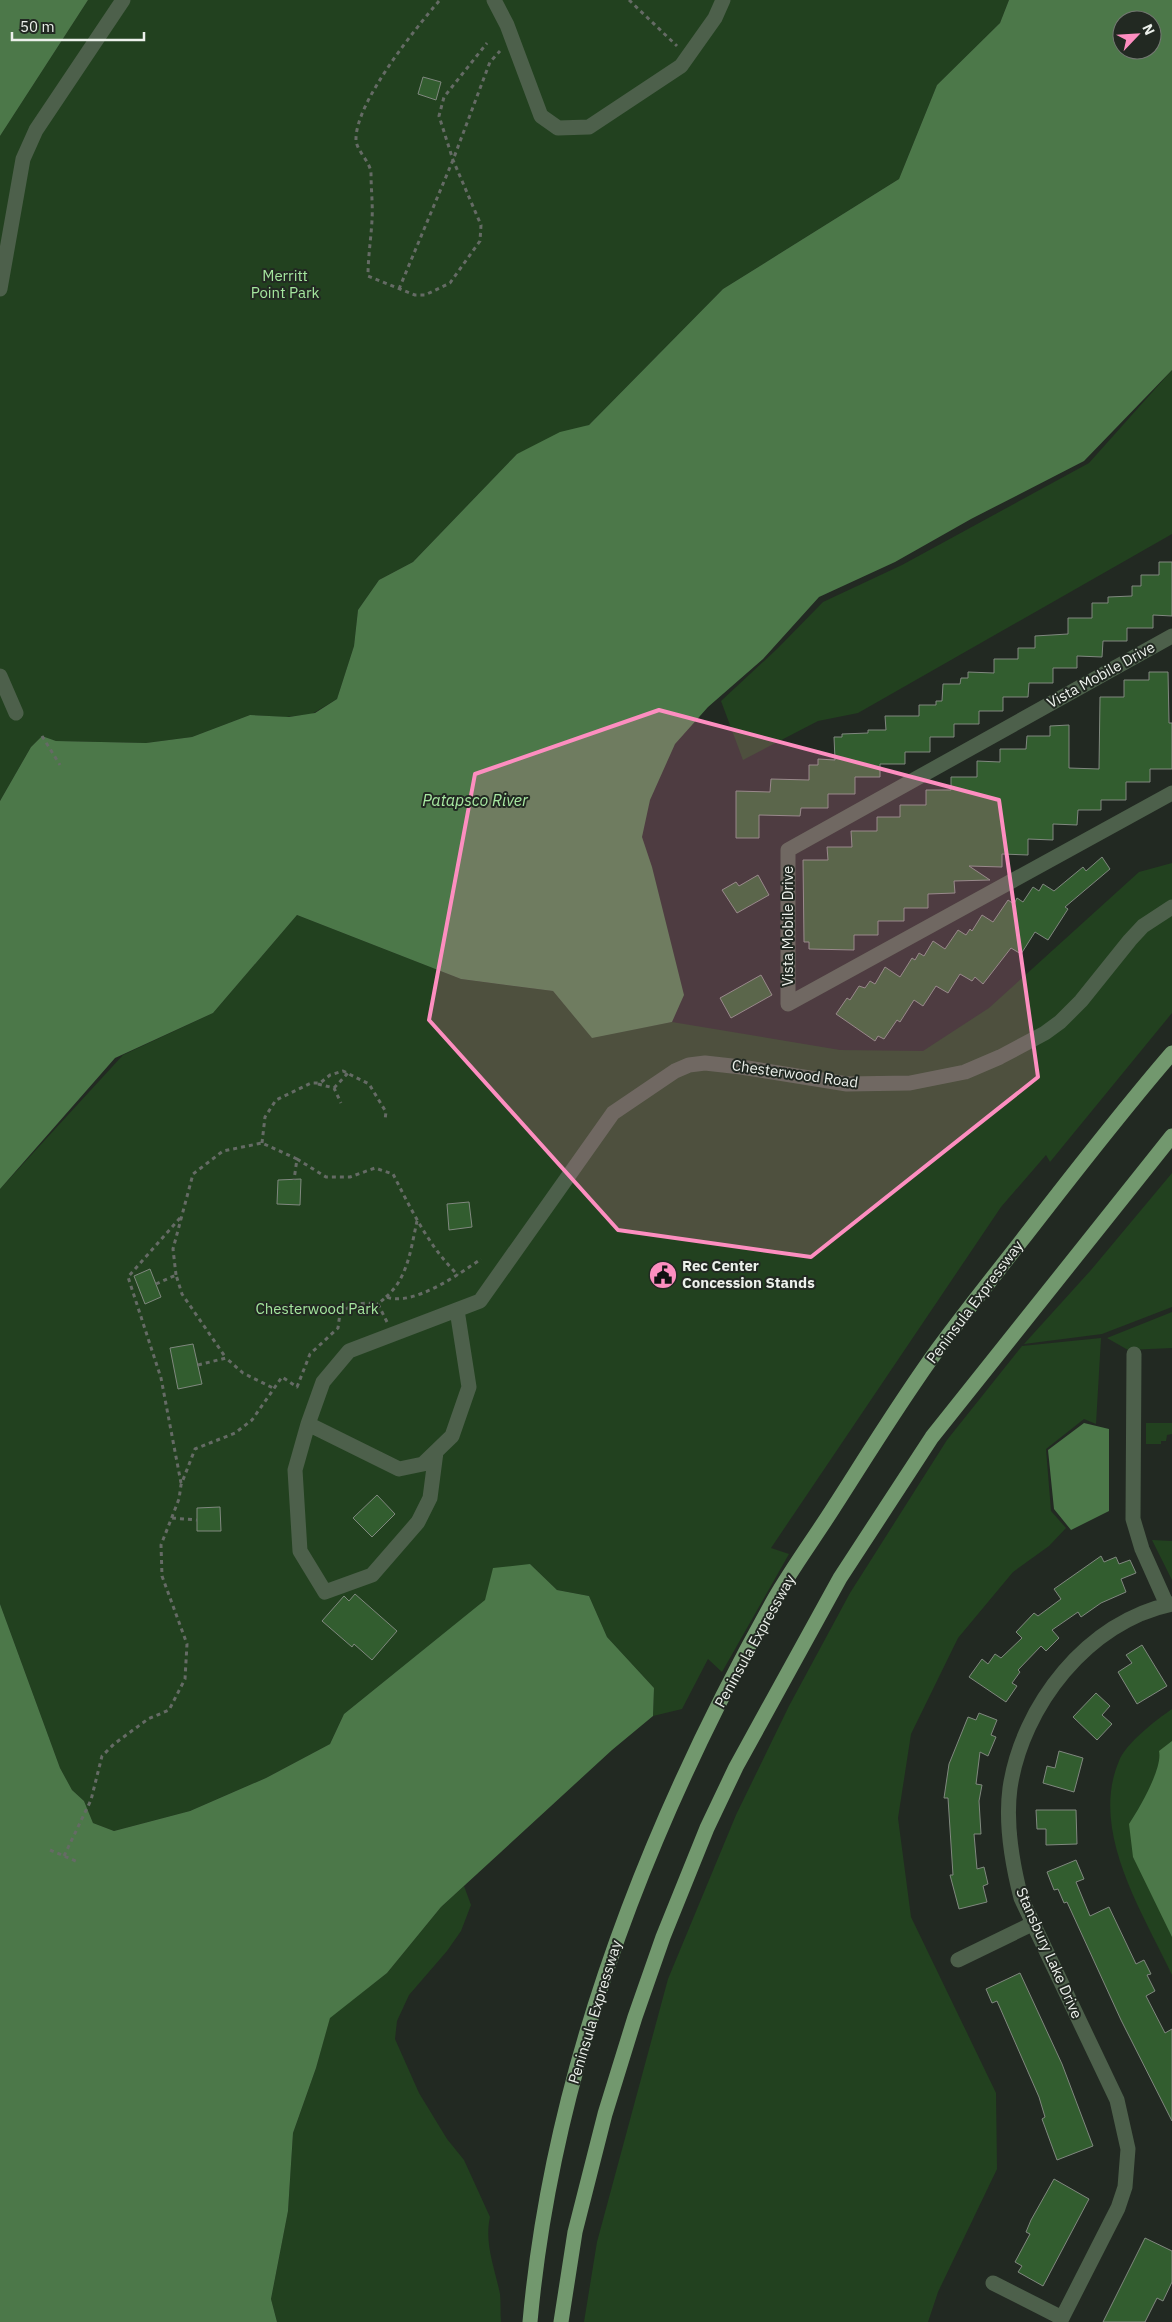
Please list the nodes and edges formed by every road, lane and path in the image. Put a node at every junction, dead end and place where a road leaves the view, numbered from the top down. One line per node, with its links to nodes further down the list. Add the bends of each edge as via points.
1 (123, 0): 10 (street, via 33,137 16,189 10,244)
2 (494, 0): 7 (street)
3 (628, 0): 8 (path)
4 (723, 0): 8 (street, via 715,18)
5 (439, 1): 11 (path, via 409,36 364,106 356,141 372,172 368,276)
6 (486, 43): 9 (path, via 444,97 439,116)
7 (514, 45): 8 (street, via 541,116 558,128 589,127 681,66); 9 (path, via 500,51 490,62)
8 (688, 56)
9 (453, 160): 11 (path); 11 (path, via 481,225 480,240 450,283 436,292 415,295)
10 (0, 289)
11 (399, 289)
12 (1172, 636): 17 (street, Vista Mobile Drive, via 788,850 788,1004)
13 (0, 676): 14 (street)
14 (16, 712)
15 (42, 736): 16 (path)
16 (60, 765)
17 (1172, 793)
18 (1169, 911): 39 (street, Chesterwood Road, via 1130,940 1060,1022 1000,1057 965,1072 910,1083 847,1084 705,1063 675,1071 613,1114 480,1301)
19 (1172, 1053): 58 (main road, Peninsula Expressway, via 933,1356 777,1596 700,1742 619,1933 578,2064 551,2180)
20 (348, 1074): 21 (path, via 343,1071); 22 (path); 24 (path, via 369,1084 386,1112)
21 (315, 1083): 22 (path); 26 (path, via 276,1100 265,1117)
22 (334, 1088): 23 (path)
23 (341, 1103)
24 (385, 1120)
25 (1172, 1136): 59 (main road, via 922,1452 840,1578 736,1767 707,1828 635,2017 605,2114 575,2232)
26 (262, 1143): 27 (path); 31 (path, via 223,1151 193,1174)
27 (297, 1159): 29 (path, via 326,1177 350,1177); 30 (path)
28 (367, 1164): 29 (path)
29 (369, 1170): 32 (path, via 376,1168 393,1174)
30 (294, 1180)
31 (180, 1218): 34 (path, via 174,1249); 47 (path, via 128,1277 161,1378)
32 (417, 1220): 35 (path, via 446,1264); 37 (path, via 404,1274)
33 (481, 1259): 35 (path)
34 (176, 1275): 36 (path); 42 (path, via 182,1294)
35 (458, 1275): 37 (path, via 447,1283 396,1300)
36 (156, 1284)
37 (386, 1297): 38 (path)
38 (378, 1304): 40 (path); 44 (path, via 361,1302 340,1313 338,1328 310,1354 296,1387 282,1377)
39 (457, 1310): 40 (street, Chesterwood Road); 46 (street, via 469,1387 452,1436)
40 (393, 1335): 45 (street, Chesterwood Road, via 349,1352 323,1382)
41 (1134, 1354): 50 (street, via 1133,1519 1142,1549)
42 (226, 1358): 43 (path); 44 (path, via 243,1373)
43 (198, 1365)
44 (275, 1389): 47 (path, via 252,1420 235,1434 195,1449)
45 (308, 1424): 46 (street, via 398,1469 423,1464); 46 (street, Chesterwood Road, via 295,1470 300,1552 325,1592 372,1575 418,1522 430,1498)
46 (436, 1452)
47 (181, 1485): 48 (path, via 180,1500)
48 (172, 1518): 49 (path); 52 (path, via 161,1545 162,1576 187,1644 185,1679 169,1710 148,1719 102,1756 91,1800)
49 (197, 1520)
50 (1170, 1604): 54 (street, Stansbury Lake Drive, via 1134,1618 1084,1650 1064,1672 1028,1726 1016,1757 1008,1818 1014,1870)
51 (50, 1850): 52 (path)
52 (64, 1856): 53 (path)
53 (78, 1862)
54 (1032, 1924): 55 (street); 57 (street, Stansbury Lake Drive, via 1117,2100 1128,2149 1125,2187 1118,2208)
55 (958, 1960)
56 (994, 2283): 57 (street)
57 (1061, 2320)
58 (530, 2322)
59 (561, 2322)

